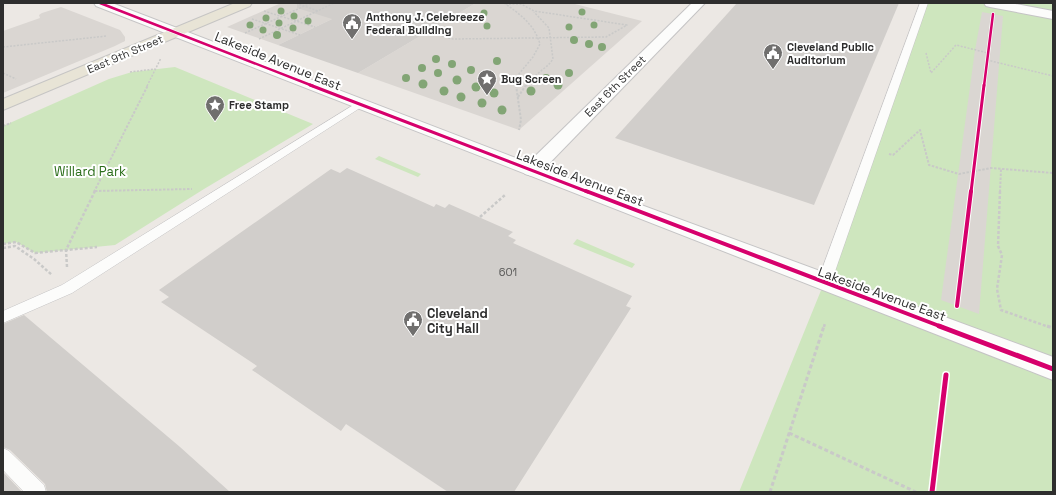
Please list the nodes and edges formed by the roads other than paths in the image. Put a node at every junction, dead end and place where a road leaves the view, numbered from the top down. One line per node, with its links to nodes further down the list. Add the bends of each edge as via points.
1 (100, 3): 7 (street, Lakeside Avenue East)
2 (246, 3): 7 (main road, East 9th Street)
3 (699, 3): 10 (street, East 6th Street)
4 (924, 3): 11 (lane)
5 (991, 9): 6 (street)
6 (1053, 15)
7 (178, 32): 8 (street, Lakeside Avenue East); 9 (main road, East 9th Street)
8 (360, 104): 10 (street, Lakeside Avenue East); 12 (lane, via 67,289)
9 (3, 105)
10 (532, 170): 11 (street, Lakeside Avenue East)
11 (824, 283): 13 (street, Lakeside Avenue East)
12 (3, 317)
13 (1053, 369)
14 (3, 457): 15 (lane)
15 (37, 492)

